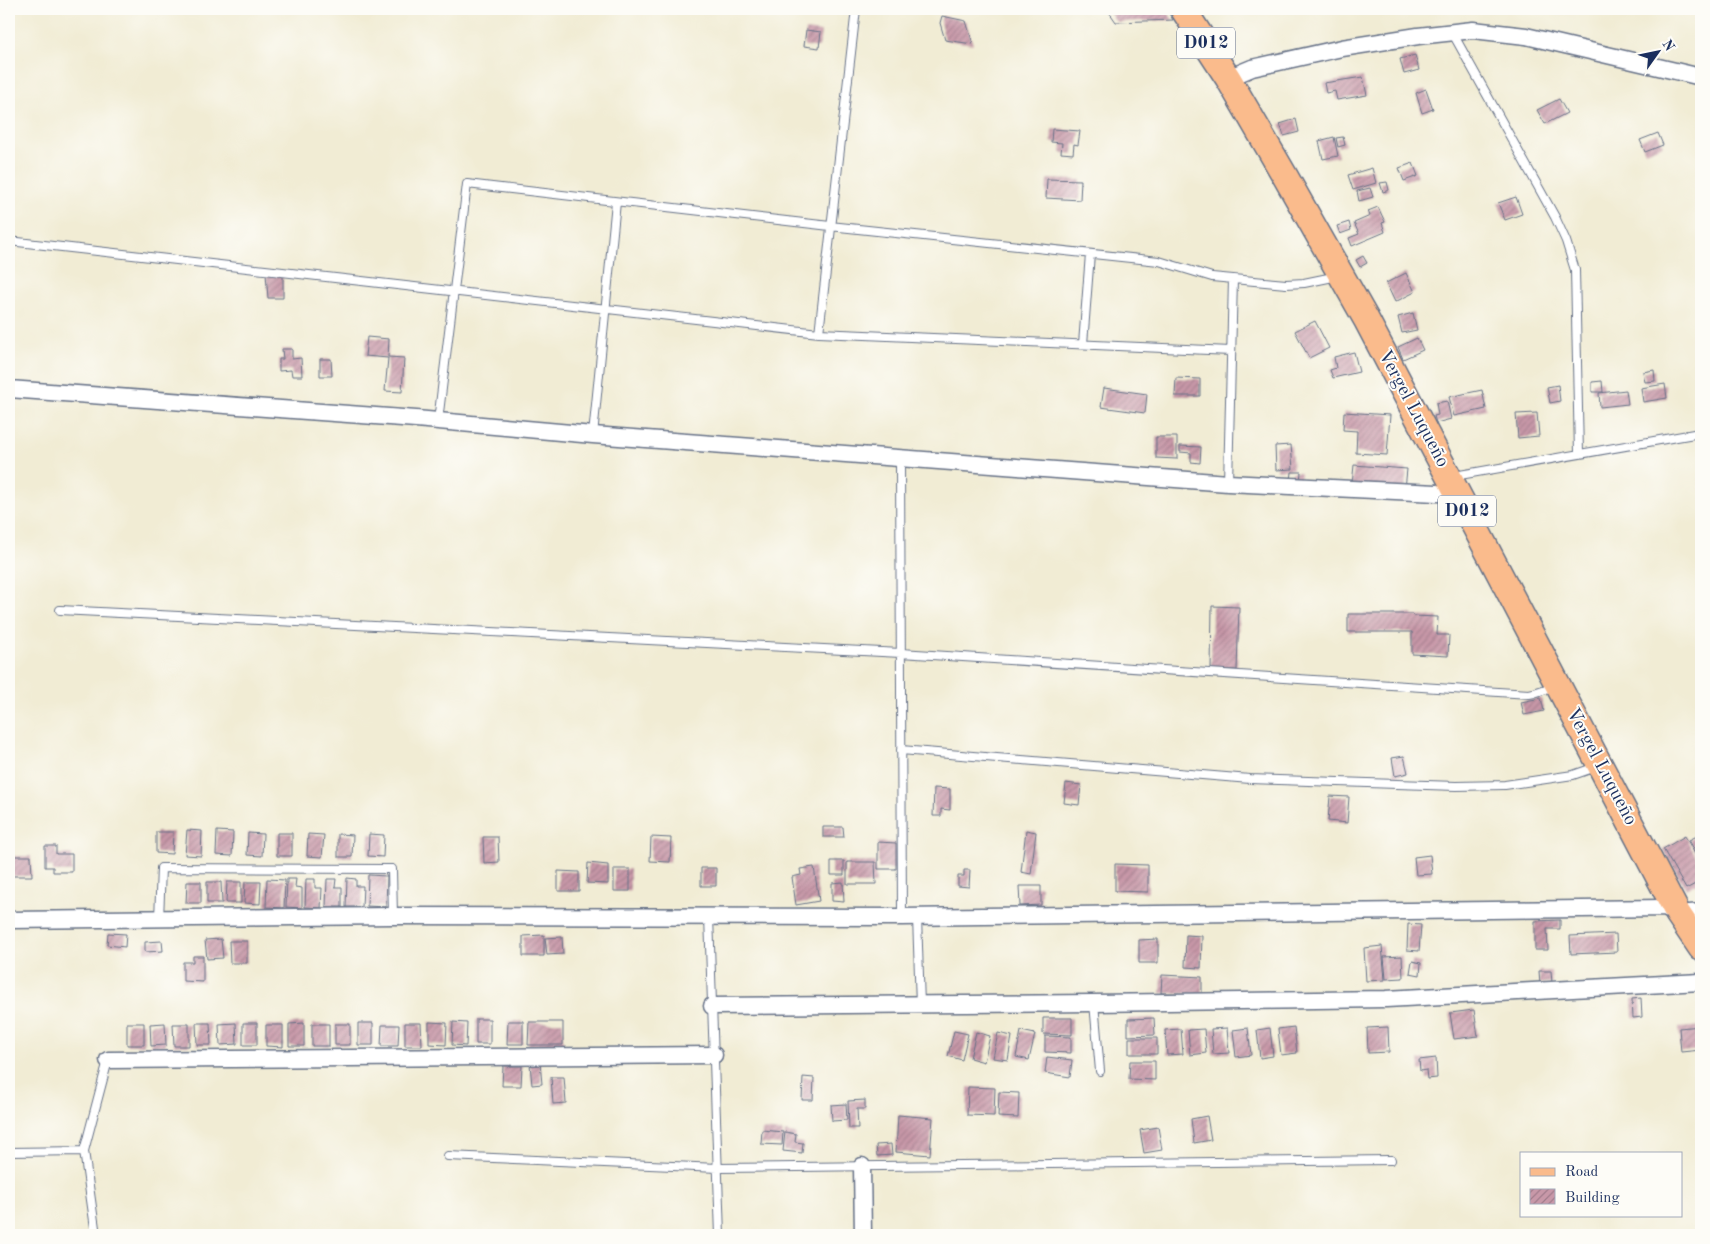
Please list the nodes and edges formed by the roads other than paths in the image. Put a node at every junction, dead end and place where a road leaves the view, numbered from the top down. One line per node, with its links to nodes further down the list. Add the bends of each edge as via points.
1 (856, 9): 7 (lane)
2 (1183, 9): 5 (main road, Vergel Luqueño / D012)
3 (1452, 32): 4 (street, via 1473,30 1526,36); 5 (street, via 1342,48 1252,68); 21 (lane, via 1551,209 1575,270)
4 (1701, 77)
5 (1228, 78): 10 (main road, Vergel Luqueño / D012)
6 (616, 202): 7 (lane); 12 (lane, via 466,184); 13 (lane)
7 (830, 226): 9 (lane); 14 (lane)
8 (9, 241): 12 (lane)
9 (1090, 254): 11 (lane, via 1159,262 1212,277); 15 (lane)
10 (1340, 275): 11 (lane, via 1286,284); 24 (main road, Vergel Luqueño / D012)
11 (1233, 279): 16 (lane)
12 (453, 292): 13 (lane); 18 (lane)
13 (606, 309): 14 (lane); 20 (lane)
14 (819, 333): 15 (lane)
15 (1083, 344): 16 (lane)
16 (1231, 350): 23 (lane)
17 (9, 389): 18 (street)
18 (438, 421): 20 (street)
19 (1701, 431): 21 (lane)
20 (593, 435): 22 (street)
21 (1579, 454): 24 (lane)
22 (900, 459): 23 (street); 26 (lane)
23 (1228, 483): 24 (street)
24 (1454, 485): 27 (main road, Vergel Luqueño / D012)
25 (60, 610): 26 (lane)
26 (901, 653): 27 (lane, via 1529,694); 28 (lane)
27 (1558, 685): 29 (main road, Vergel Luqueño / D012)
28 (901, 750): 29 (lane, via 1250,779 1456,786 1505,785 1573,775); 33 (lane)
29 (1600, 766): 30 (main road, Vergel Luqueño / D012)
30 (1690, 913): 33 (street, via 1664,908); 36 (main road, Vergel Luqueño / D012)
31 (393, 916): 32 (street); 34 (street); 34 (lane, via 392,869 161,868)
32 (709, 916): 33 (street); 40 (lane)
33 (909, 916): 39 (lane)
34 (159, 919): 35 (street)
35 (9, 920)
36 (1701, 948)
37 (1701, 982): 38 (street, via 1386,999)
38 (1094, 1003): 39 (street); 43 (lane)
39 (920, 1005): 40 (street)
40 (712, 1006): 41 (lane)
41 (714, 1055): 42 (street); 49 (lane)
42 (108, 1060): 44 (lane)
43 (1100, 1071)
44 (84, 1151): 45 (lane); 50 (lane)
45 (9, 1152)
46 (448, 1156): 49 (lane)
47 (1391, 1160): 48 (lane)
48 (862, 1166): 49 (lane); 52 (street)
49 (718, 1168): 51 (lane)
50 (96, 1235)
51 (720, 1235)
52 (863, 1235)

